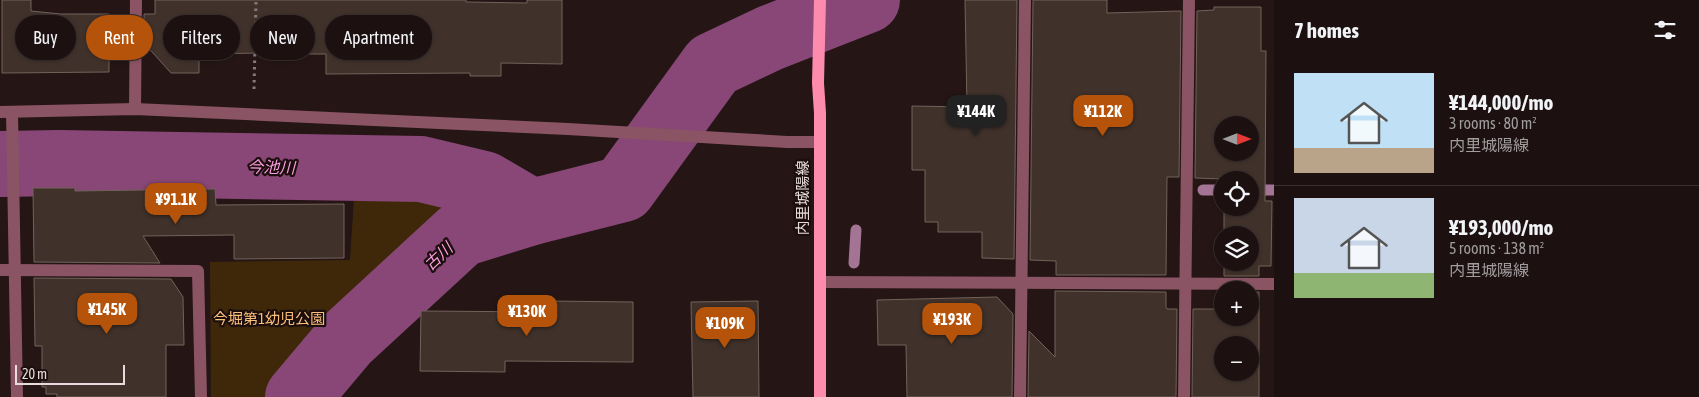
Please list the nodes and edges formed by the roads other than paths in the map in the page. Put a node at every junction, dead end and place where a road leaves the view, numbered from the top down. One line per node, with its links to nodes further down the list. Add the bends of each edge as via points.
1 (136, 0): 5 (street)
2 (820, 0): 7 (main road, 内里城陽線)
3 (1025, 0): 11 (street)
4 (1189, 0): 12 (street)
5 (135, 109): 6 (street); 7 (street)
6 (6, 112): 9 (street, via 12,142)
7 (820, 142): 10 (main road, 内里城陽線)
8 (0, 270): 9 (street)
9 (15, 270): 14 (street); 15 (street, via 198,271)
10 (820, 282): 11 (street); 16 (main road, 内里城陽線)
11 (1022, 283): 12 (street); 17 (street)
12 (1186, 284): 13 (street); 18 (street)
13 (1274, 284)
14 (17, 397)
15 (201, 397)
16 (820, 397)
17 (1020, 397)
18 (1184, 397)

